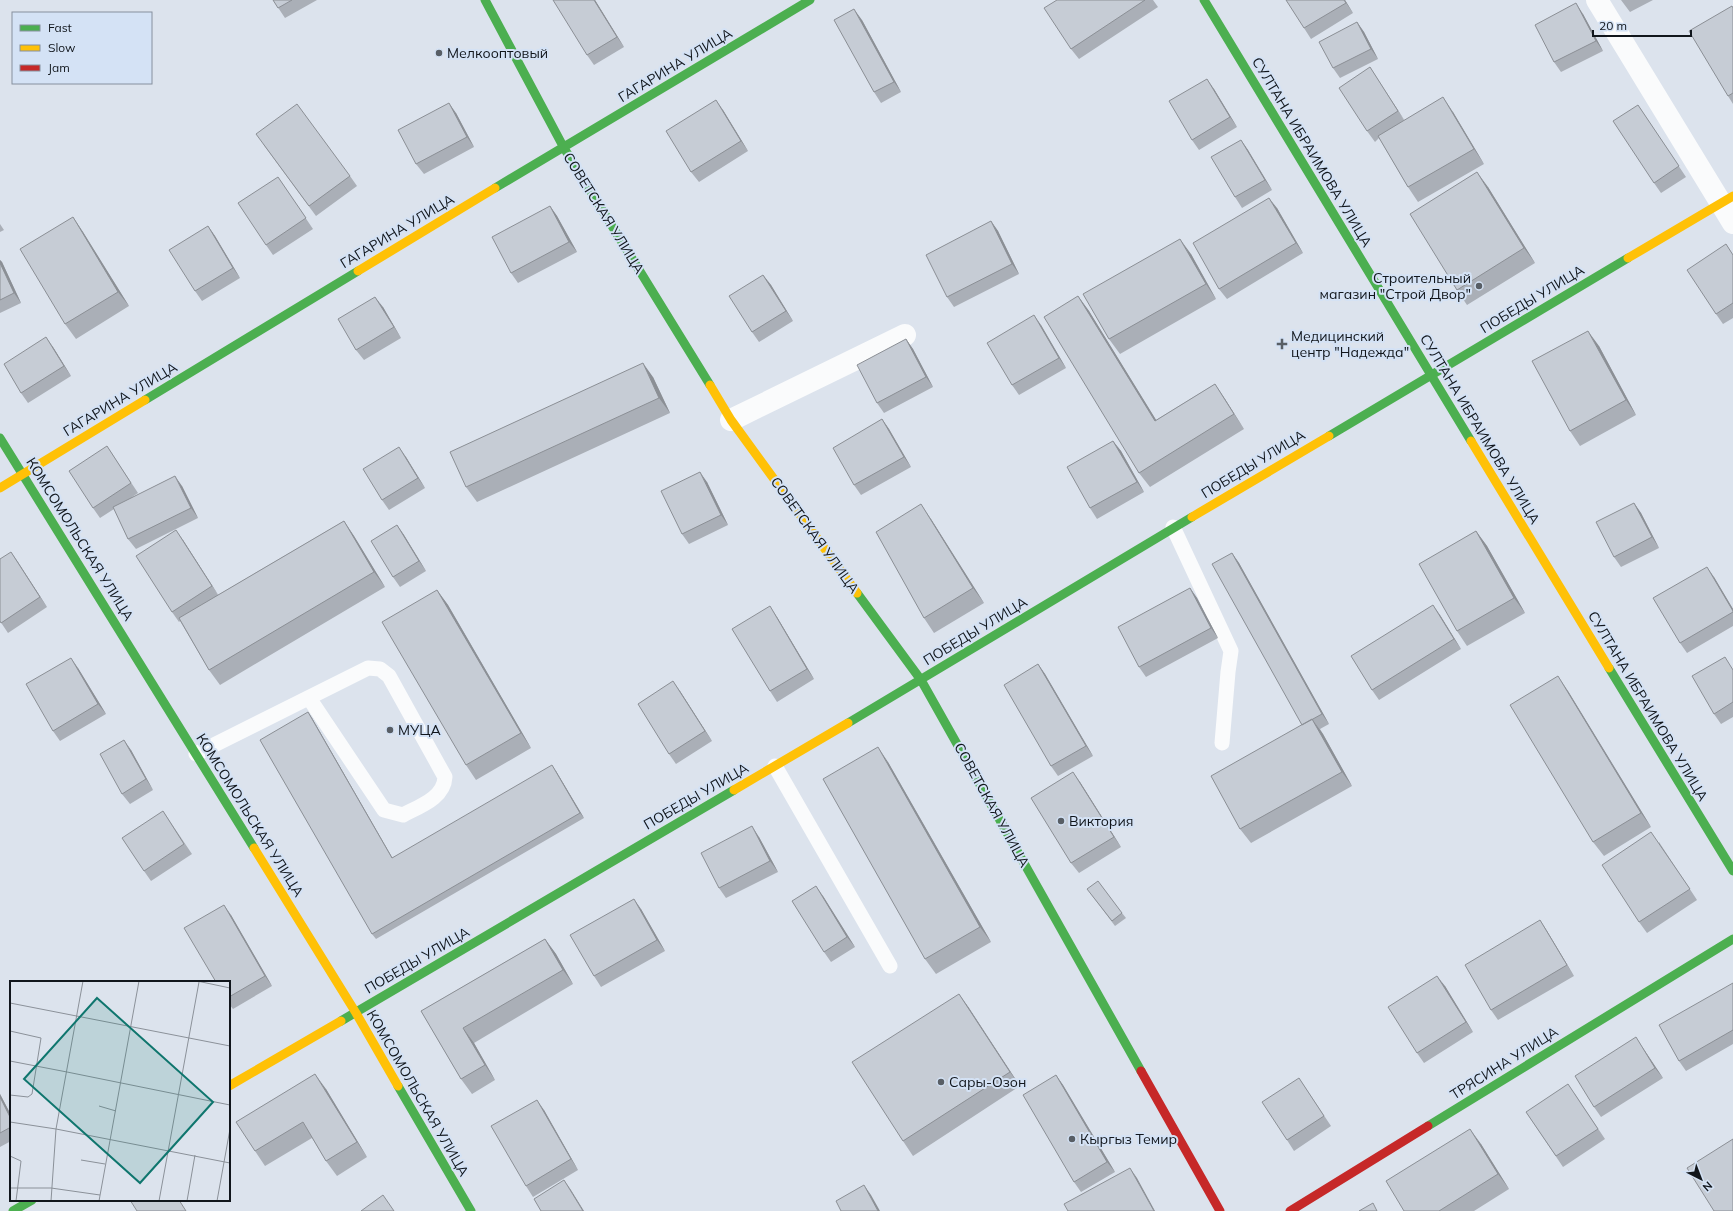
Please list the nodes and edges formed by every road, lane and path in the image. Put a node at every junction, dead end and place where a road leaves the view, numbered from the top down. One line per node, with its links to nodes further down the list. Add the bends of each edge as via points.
1 (485, 0): 5 (main road, СОВЕТСКАЯ УЛИЦА)
2 (810, 0): 5 (main road, ГАГАРИНА УЛИЦА)
3 (1204, 0): 9 (main road, СУЛТАНА ИБРАИМОВА УЛИЦА)
4 (1597, 0): 6 (street)
5 (564, 148): 10 (main road, СОВЕТСКАЯ УЛИЦА); 12 (main road, ГАГАРИНА УЛИЦА)
6 (1727, 200): 7 (street); 9 (main road, ПОБЕДЫ УЛИЦА)
7 (1733, 223)
8 (905, 335): 10 (street)
9 (1431, 376): 14 (main road, ПОБЕДЫ УЛИЦА); 20 (main road, СУЛТАНА ИБРАИМОВА УЛИЦА)
10 (731, 420): 15 (main road, СОВЕТСКАЯ УЛИЦА)
11 (0, 438): 12 (main road, КОМСОМОЛЬСКАЯ УЛИЦА)
12 (23, 474): 13 (main road, ГАГАРИНА УЛИЦА); 18 (main road, КОМСОМОЛЬСКАЯ УЛИЦА)
13 (0, 488)
14 (1174, 528): 15 (main road, ПОБЕДЫ УЛИЦА); 17 (lane, via 1231,651)
15 (921, 680): 19 (main road, ПОБЕДЫ УЛИЦА); 28 (main road, СОВЕТСКАЯ УЛИЦА)
16 (309, 698): 16 (lane, via 368,668 380,669 389,676 445,777 438,796 403,815 384,810); 18 (lane)
17 (1222, 743)
18 (196, 754): 23 (main road, КОМСОМОЛЬСКАЯ УЛИЦА)
19 (775, 766): 22 (lane); 23 (main road, ПОБЕДЫ УЛИЦА)
20 (1733, 871)
21 (1733, 939): 29 (main road, ТРЯСИНА УЛИЦА)
22 (890, 966)
23 (356, 1013): 24 (main road, ПОБЕДЫ УЛИЦА); 27 (main road, КОМСОМОЛЬСКАЯ УЛИЦА)
24 (230, 1085)
25 (30, 1201): 26 (main road)
26 (13, 1211)
27 (471, 1211)
28 (1220, 1211)
29 (1290, 1211)

